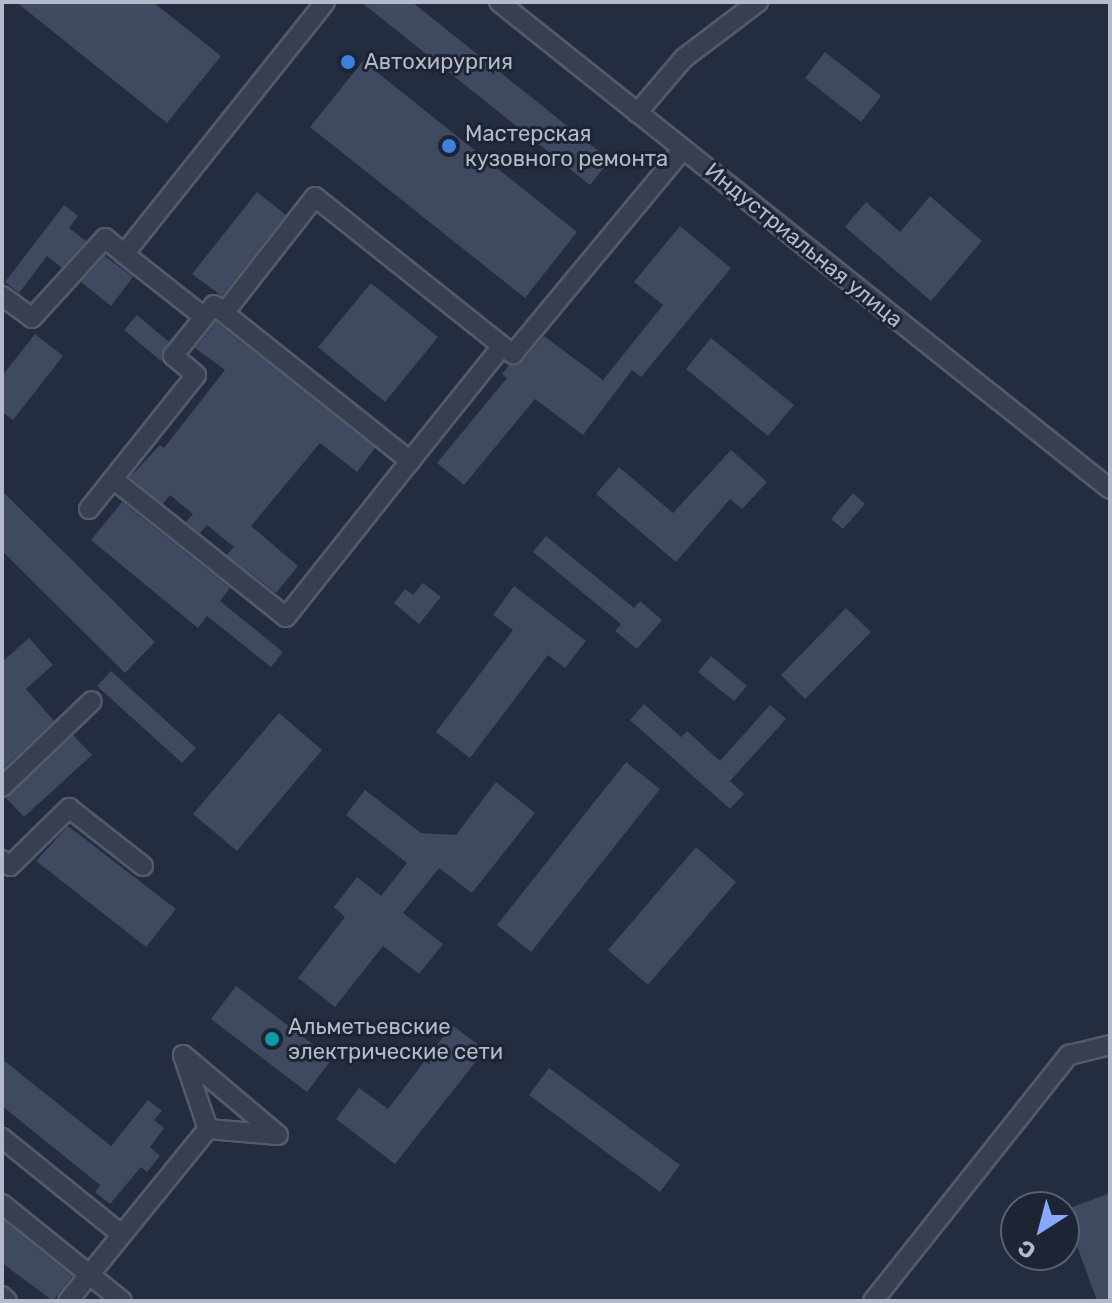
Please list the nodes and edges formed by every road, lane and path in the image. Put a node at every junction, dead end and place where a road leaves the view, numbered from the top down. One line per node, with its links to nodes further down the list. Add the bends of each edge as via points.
1 (325, 2): 6 (street)
2 (499, 2): 4 (street, Индустриальная улица)
3 (758, 2): 4 (street, via 684,58)
4 (637, 113): 5 (street, Индустриальная улица)
5 (683, 149): 10 (street, via 513,354); 13 (street, Индустриальная улица)
6 (124, 254): 7 (street, via 105,238 32,318); 9 (street)
7 (2, 296)
8 (224, 313): 9 (street, via 214,305); 10 (street, via 315,197); 11 (street)
9 (204, 317): 12 (street, via 173,356 196,375)
10 (502, 346): 11 (street)
11 (410, 461): 12 (street, via 286,617)
12 (113, 479): 14 (street)
13 (1110, 489)
14 (89, 509)
15 (92, 701): 16 (street)
16 (2, 787)
17 (2, 860): 18 (street, via 10,866 69,808)
18 (143, 866)
19 (1110, 1045): 29 (street, via 1069,1055)
20 (208, 1129): 20 (street, via 278,1135 183,1055 203,1115); 23 (street)
21 (2, 1138): 23 (street)
22 (2, 1204): 24 (street)
23 (122, 1235): 24 (street)
24 (90, 1274): 27 (street); 28 (street)
25 (2, 1296): 26 (street)
26 (7, 1301)
27 (68, 1301)
28 (122, 1301)
29 (873, 1301)

